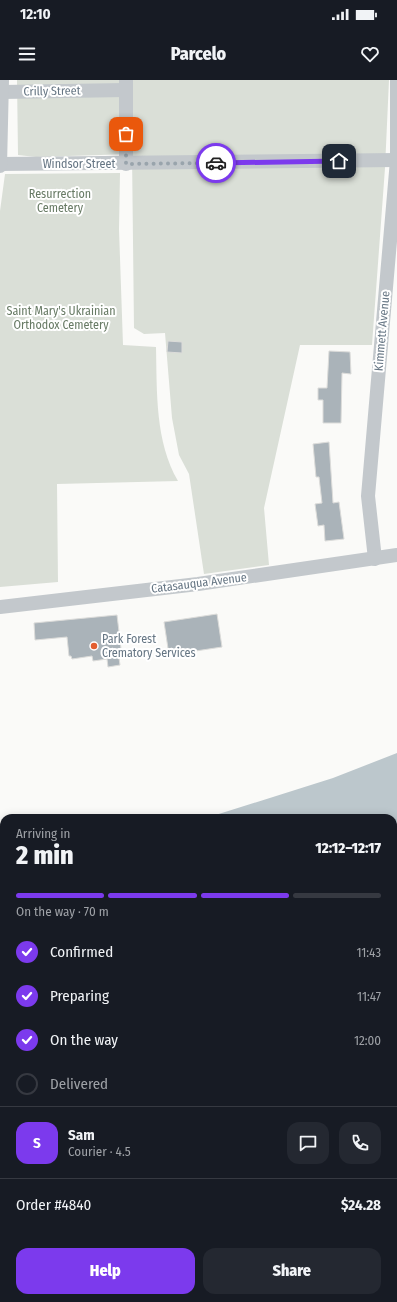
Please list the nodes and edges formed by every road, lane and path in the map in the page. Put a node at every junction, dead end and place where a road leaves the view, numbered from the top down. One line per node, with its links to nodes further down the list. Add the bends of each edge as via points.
1 (397, 80): 4 (street, Kimmett Avenue)
2 (126, 85): 3 (street, Crilly Street); 5 (street, Crilly Street)
3 (2, 86): 6 (street)
4 (397, 160): 5 (street, Windsor Street); 8 (street, Kimmett Avenue, via 368,496)
5 (126, 164): 6 (street, Windsor Street)
6 (0, 165)
7 (397, 555): 8 (street, Catasauqua Avenue)
8 (375, 558): 9 (street, Catasauqua Avenue, via 198,584)
9 (0, 607)

